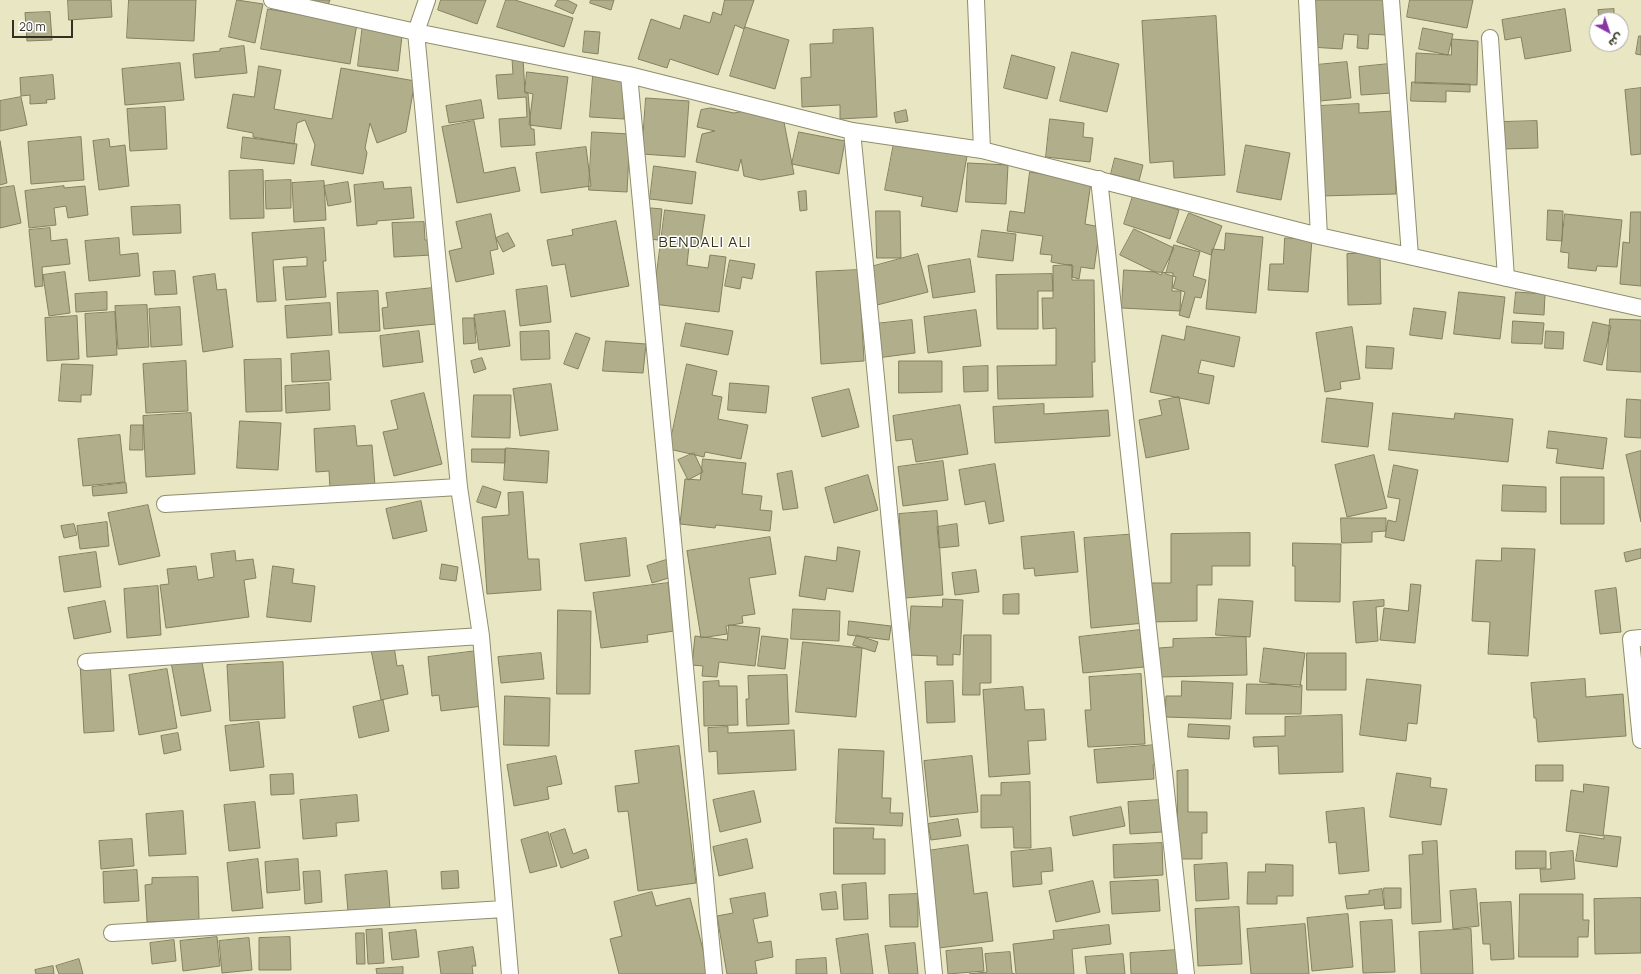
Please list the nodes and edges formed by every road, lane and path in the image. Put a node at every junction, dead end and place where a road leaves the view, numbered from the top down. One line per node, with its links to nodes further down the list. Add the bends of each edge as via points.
1 (272, 0): 6 (street)
2 (427, 0): 6 (street)
3 (976, 0): 10 (street)
4 (1307, 0): 12 (street)
5 (1391, 0): 13 (street)
6 (416, 32): 8 (street); 16 (street)
7 (1490, 38): 14 (street)
8 (629, 75): 9 (street); 25 (street)
9 (852, 131): 10 (street); 26 (street)
10 (982, 150): 11 (street)
11 (1099, 179): 12 (street); 27 (street)
12 (1319, 236): 13 (street)
13 (1410, 256): 14 (street)
14 (1506, 278): 15 (street)
15 (1641, 308)
16 (459, 487): 17 (street); 18 (street)
17 (165, 504)
18 (481, 636): 20 (street); 22 (street)
19 (1641, 638): 21 (street, via 1631,639)
20 (86, 662)
21 (1641, 740)
22 (504, 910): 23 (street); 24 (street)
23 (112, 933)
24 (510, 974)
25 (714, 974)
26 (934, 974)
27 (1186, 974)

